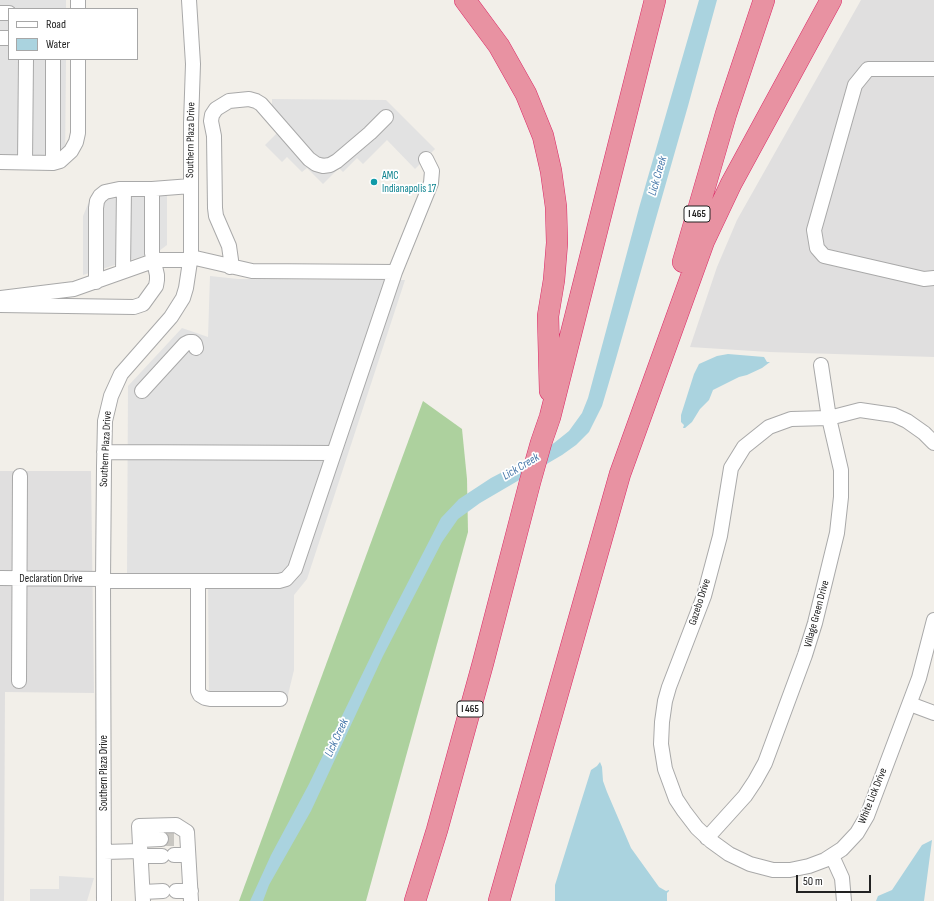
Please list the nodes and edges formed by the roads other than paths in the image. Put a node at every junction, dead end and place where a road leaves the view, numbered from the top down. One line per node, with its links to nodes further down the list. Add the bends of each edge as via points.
1 (189, 0): 10 (street, Southern Plaza Drive, via 193,58)
2 (465, 0): 32 (highway, via 518,77 536,116 551,171 557,243 548,316)
3 (655, 0): 32 (highway, I 465)
4 (764, 0): 34 (highway, I 465, via 726,114)
5 (831, 0): 34 (highway, via 711,224)
6 (26, 60): 15 (street)
7 (52, 60): 16 (street)
8 (78, 60): 16 (street, via 76,142 64,158)
9 (934, 69): 25 (street, via 868,69 854,85 814,230 817,248 824,256 924,279)
10 (192, 105): 11 (street); 17 (street, Southern Plaza Drive)
11 (214, 112): 12 (street, via 228,101 256,101 310,159 323,166 337,161); 22 (street, via 211,121 214,136 215,208 229,246)
12 (386, 117)
13 (426, 159): 24 (street, Declaration Drive, via 432,171 431,183)
14 (0, 162): 15 (street)
15 (25, 162): 16 (street)
16 (52, 163)
17 (191, 186): 19 (street); 20 (street, Southern Plaza Drive)
18 (124, 189): 19 (street); 23 (street); 26 (street, via 105,192 97,201)
19 (152, 189): 21 (street)
20 (190, 258): 21 (street); 22 (street); 36 (street, Southern Plaza Drive, via 186,288 177,308 128,365 115,385 107,410)
21 (153, 261): 23 (street); 28 (street, via 157,275 156,286 139,306)
22 (230, 267): 24 (street, via 252,271)
23 (123, 271): 26 (street)
24 (394, 272): 37 (street, Declaration Drive)
25 (934, 278)
26 (96, 282): 27 (street, via 74,289)
27 (0, 298)
28 (0, 305)
29 (196, 348): 31 (street, via 193,342 185,344)
30 (821, 365): 33 (street, Village Green Drive)
31 (142, 391)
32 (550, 417): 57 (highway, I 465, via 520,516 483,663)
33 (829, 418): 35 (street, via 860,410 894,415); 48 (street, Village Green Drive, via 841,470 841,498 837,533 813,631 765,763 745,796); 48 (street, Gazebo Drive, via 791,419 769,427 744,447 731,468 720,536 708,581 670,687 662,722 662,752 671,786 684,811)
34 (636, 430): 58 (highway, I 465, via 620,474)
35 (933, 441)
36 (104, 452): 37 (street); 41 (street, Southern Plaza Drive)
37 (334, 453): 42 (street, Declaration Drive, via 296,569 291,575 279,581)
38 (20, 476): 40 (street)
39 (0, 578): 40 (street, Declaration Drive)
40 (20, 579): 41 (street, Declaration Drive); 44 (street)
41 (103, 580): 42 (street, Declaration Drive); 51 (street, Southern Plaza Drive)
42 (198, 581): 45 (street, via 200,695 210,699)
43 (934, 620): 46 (street, White Lick Drive, via 924,664)
44 (19, 680)
45 (280, 699)
46 (910, 704): 47 (street); 53 (street, White Lick Drive, via 865,820 853,838)
47 (934, 713)
48 (707, 838): 53 (street, White Lick Drive, via 737,859 773,870 802,868)
49 (174, 839): 50 (street); 50 (street, via 187,832 176,825 139,826); 52 (street)
50 (140, 849): 51 (street); 52 (street, via 168,856); 55 (street)
51 (104, 852): 56 (street, Southern Plaza Drive)
52 (188, 855): 54 (street)
53 (832, 856): 59 (street, via 842,878)
54 (191, 896): 55 (street, via 169,891)
55 (143, 897)
56 (104, 901)
57 (415, 901)
58 (499, 901)
59 (844, 901)

